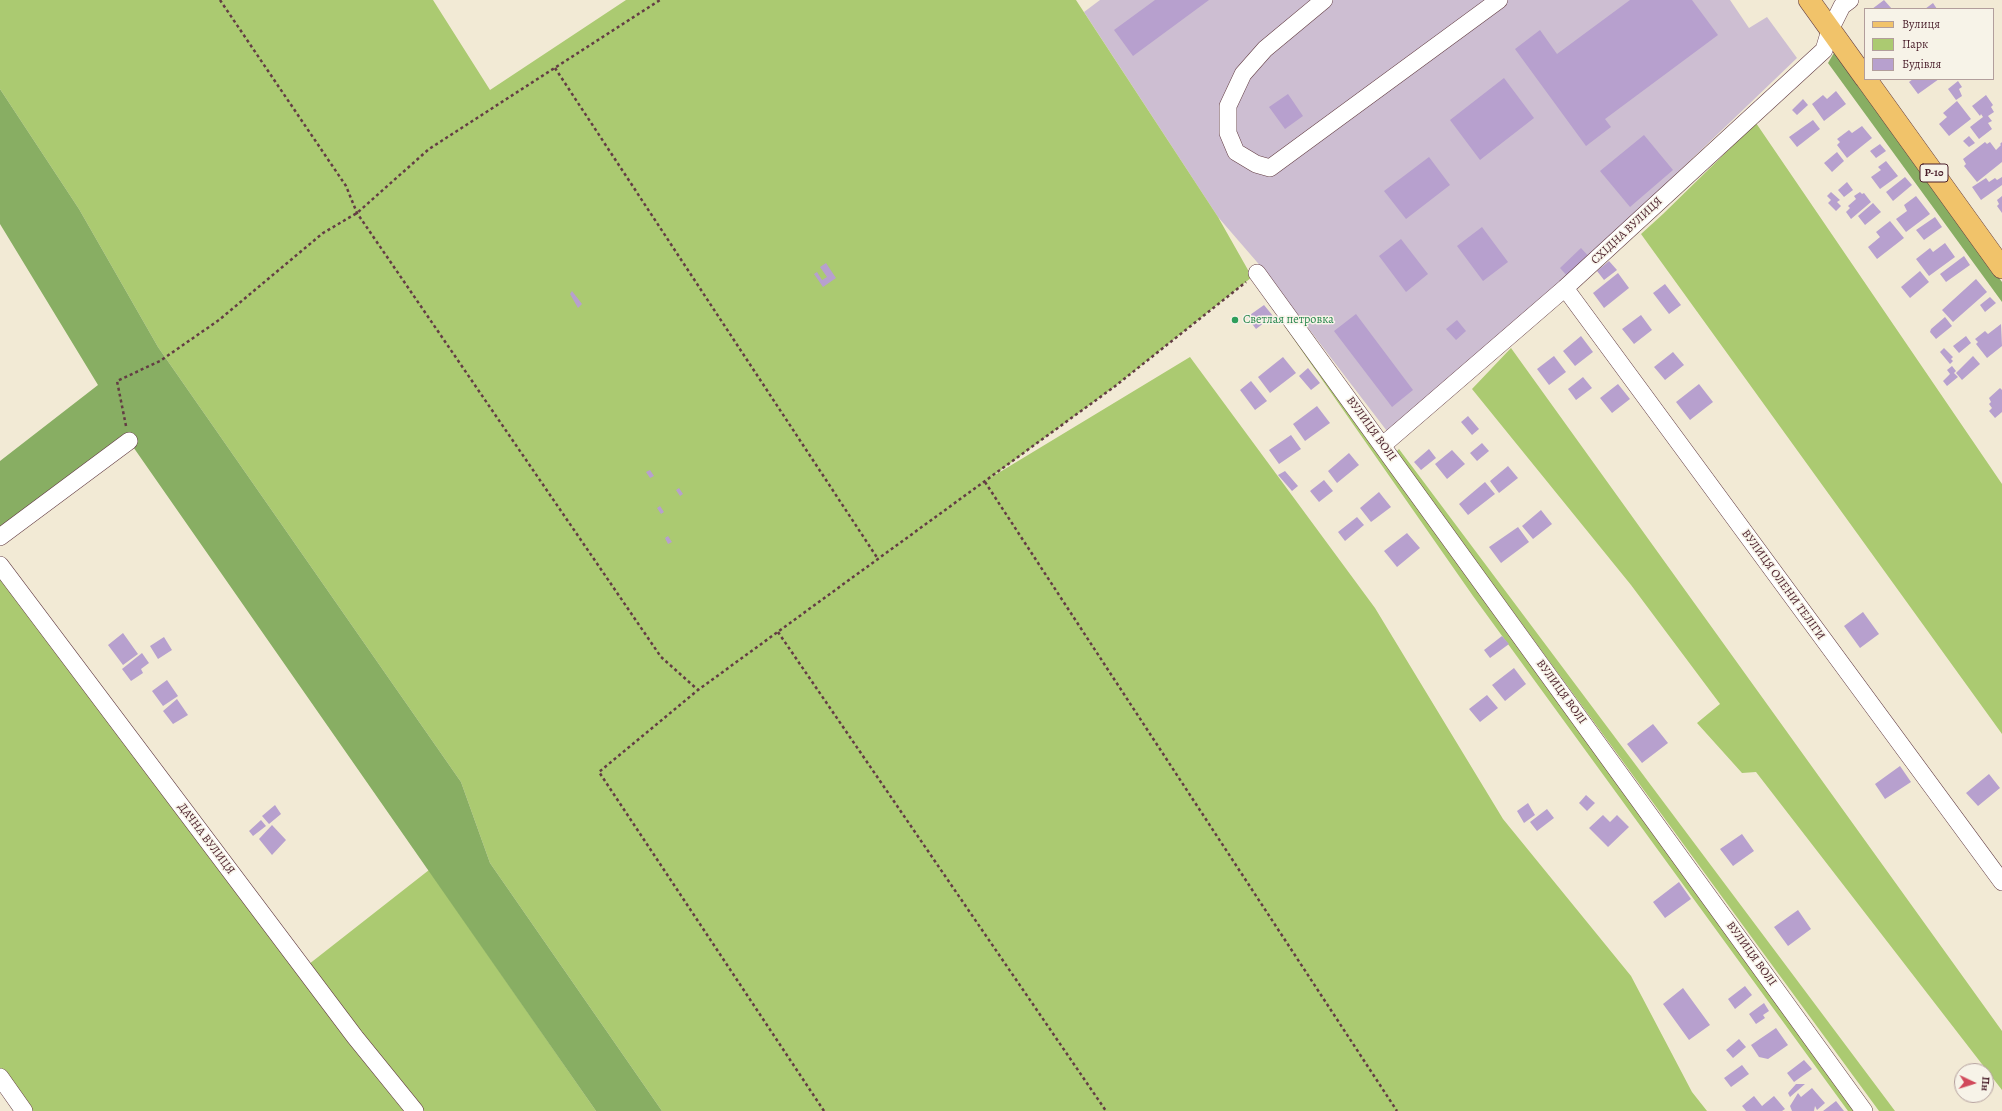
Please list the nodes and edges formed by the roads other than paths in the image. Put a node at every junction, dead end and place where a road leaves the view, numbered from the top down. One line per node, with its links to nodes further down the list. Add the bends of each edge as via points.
1 (1324, 0): 2 (street, via 1265,49 1243,74 1228,106 1228,133 1236,152 1256,164 1270,168)
2 (1498, 0)
3 (1809, 0): 5 (main road, Р-10)
4 (1850, 0): 5 (street, СХІДНА ВУЛИЦЯ, via 1842,6)
5 (1830, 30): 6 (main road, Р-10); 10 (street, СХІДНА ВУЛИЦЯ, via 1824,50)
6 (1864, 77)
7 (1866, 80): 8 (main road, Р-10)
8 (2002, 268)
9 (1257, 274): 12 (street, ВУЛИЦЯ ВОЛІ)
10 (1565, 288): 12 (street, СХІДНА ВУЛИЦЯ); 15 (street, ВУЛИЦЯ ОЛЕНИ ТЕЛІГИ)
11 (129, 441): 13 (street)
12 (1383, 445): 19 (street, ВУЛИЦЯ ВОЛІ)
13 (0, 537)
14 (0, 564): 18 (street, ДАЧНА ВУЛИЦЯ, via 355,1037)
15 (2002, 882)
16 (0, 1078): 17 (street)
17 (24, 1111)
18 (415, 1111)
19 (1864, 1111)

